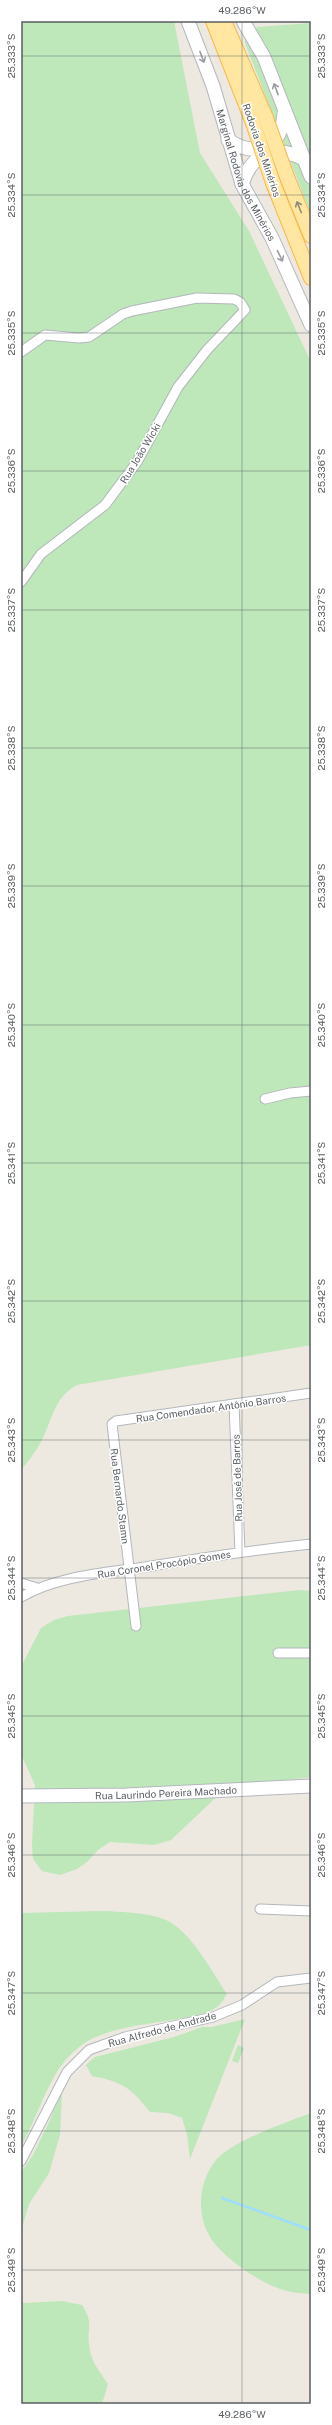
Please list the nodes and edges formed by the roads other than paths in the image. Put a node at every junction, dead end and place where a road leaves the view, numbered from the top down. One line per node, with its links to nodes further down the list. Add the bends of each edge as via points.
1 (188, 21): 7 (main road, Marginal Rodovia dos Minérios, one-way to 7, via 213,86)
2 (213, 21): 6 (main road, Rodovia dos Minérios)
3 (224, 21): 6 (main road, Rodovia dos Minérios)
4 (242, 21): 5 (main road, one-way to 4, via 264,57)
5 (284, 113): 7 (main road, via 283,127 277,139 266,147 253,150 240,148); 8 (main road)
6 (260, 121): 11 (main road, Rodovia dos Minérios, one-way to 6, bridge); 12 (main road, Rodovia dos Minérios, bridge, via 273,183)
7 (228, 140): 10 (main road, Marginal Rodovia dos Minérios)
8 (304, 159): 9 (main road); 10 (main road, via 289,152 273,151 258,157 247,169)
9 (311, 177)
10 (242, 184): 13 (main road, Marginal Rodovia dos Minérios, one-way to 13, via 272,238)
11 (311, 236)
12 (311, 278)
13 (311, 325)
14 (21, 352): 15 (street, Rua João Wicki, via 45,335 79,338 89,336 123,314 197,298 234,299 243,305 245,310 206,350 178,387 137,462 109,500 41,554)
15 (21, 582)
16 (311, 1091): 17 (street)
17 (265, 1099)
18 (311, 1393): 19 (street, Rua Comendador Antônio Barros)
19 (234, 1404): 20 (street, Rua Comendador Antônio Barros, via 116,1421); 22 (street, Rua José de Barros)
20 (112, 1424): 23 (street, Rua Bernardo Stamn)
21 (311, 1544): 22 (street, Rua Coronel Procópio Gomes)
22 (240, 1552): 23 (street, Rua Coronel Procópio Gomes)
23 (129, 1569): 25 (street, Rua Coronel Procópio Gomes, via 74,1578); 27 (street, Rua Bernardo Stamn)
24 (21, 1583): 25 (street)
25 (38, 1588): 26 (street, Rua Coronel Procópio Gomes)
26 (21, 1597)
27 (136, 1626)
28 (278, 1653): 29 (street)
29 (311, 1653)
30 (311, 1786): 31 (main road, Rua Laurindo Pereira Machado, via 126,1795)
31 (21, 1796)
32 (260, 1909): 33 (street)
33 (311, 1911)
34 (311, 1978): 35 (street, Rua Alfredo de Andrade, via 278,1982 242,2005 214,2017 126,2037 89,2050 66,2072)
35 (21, 2161)

